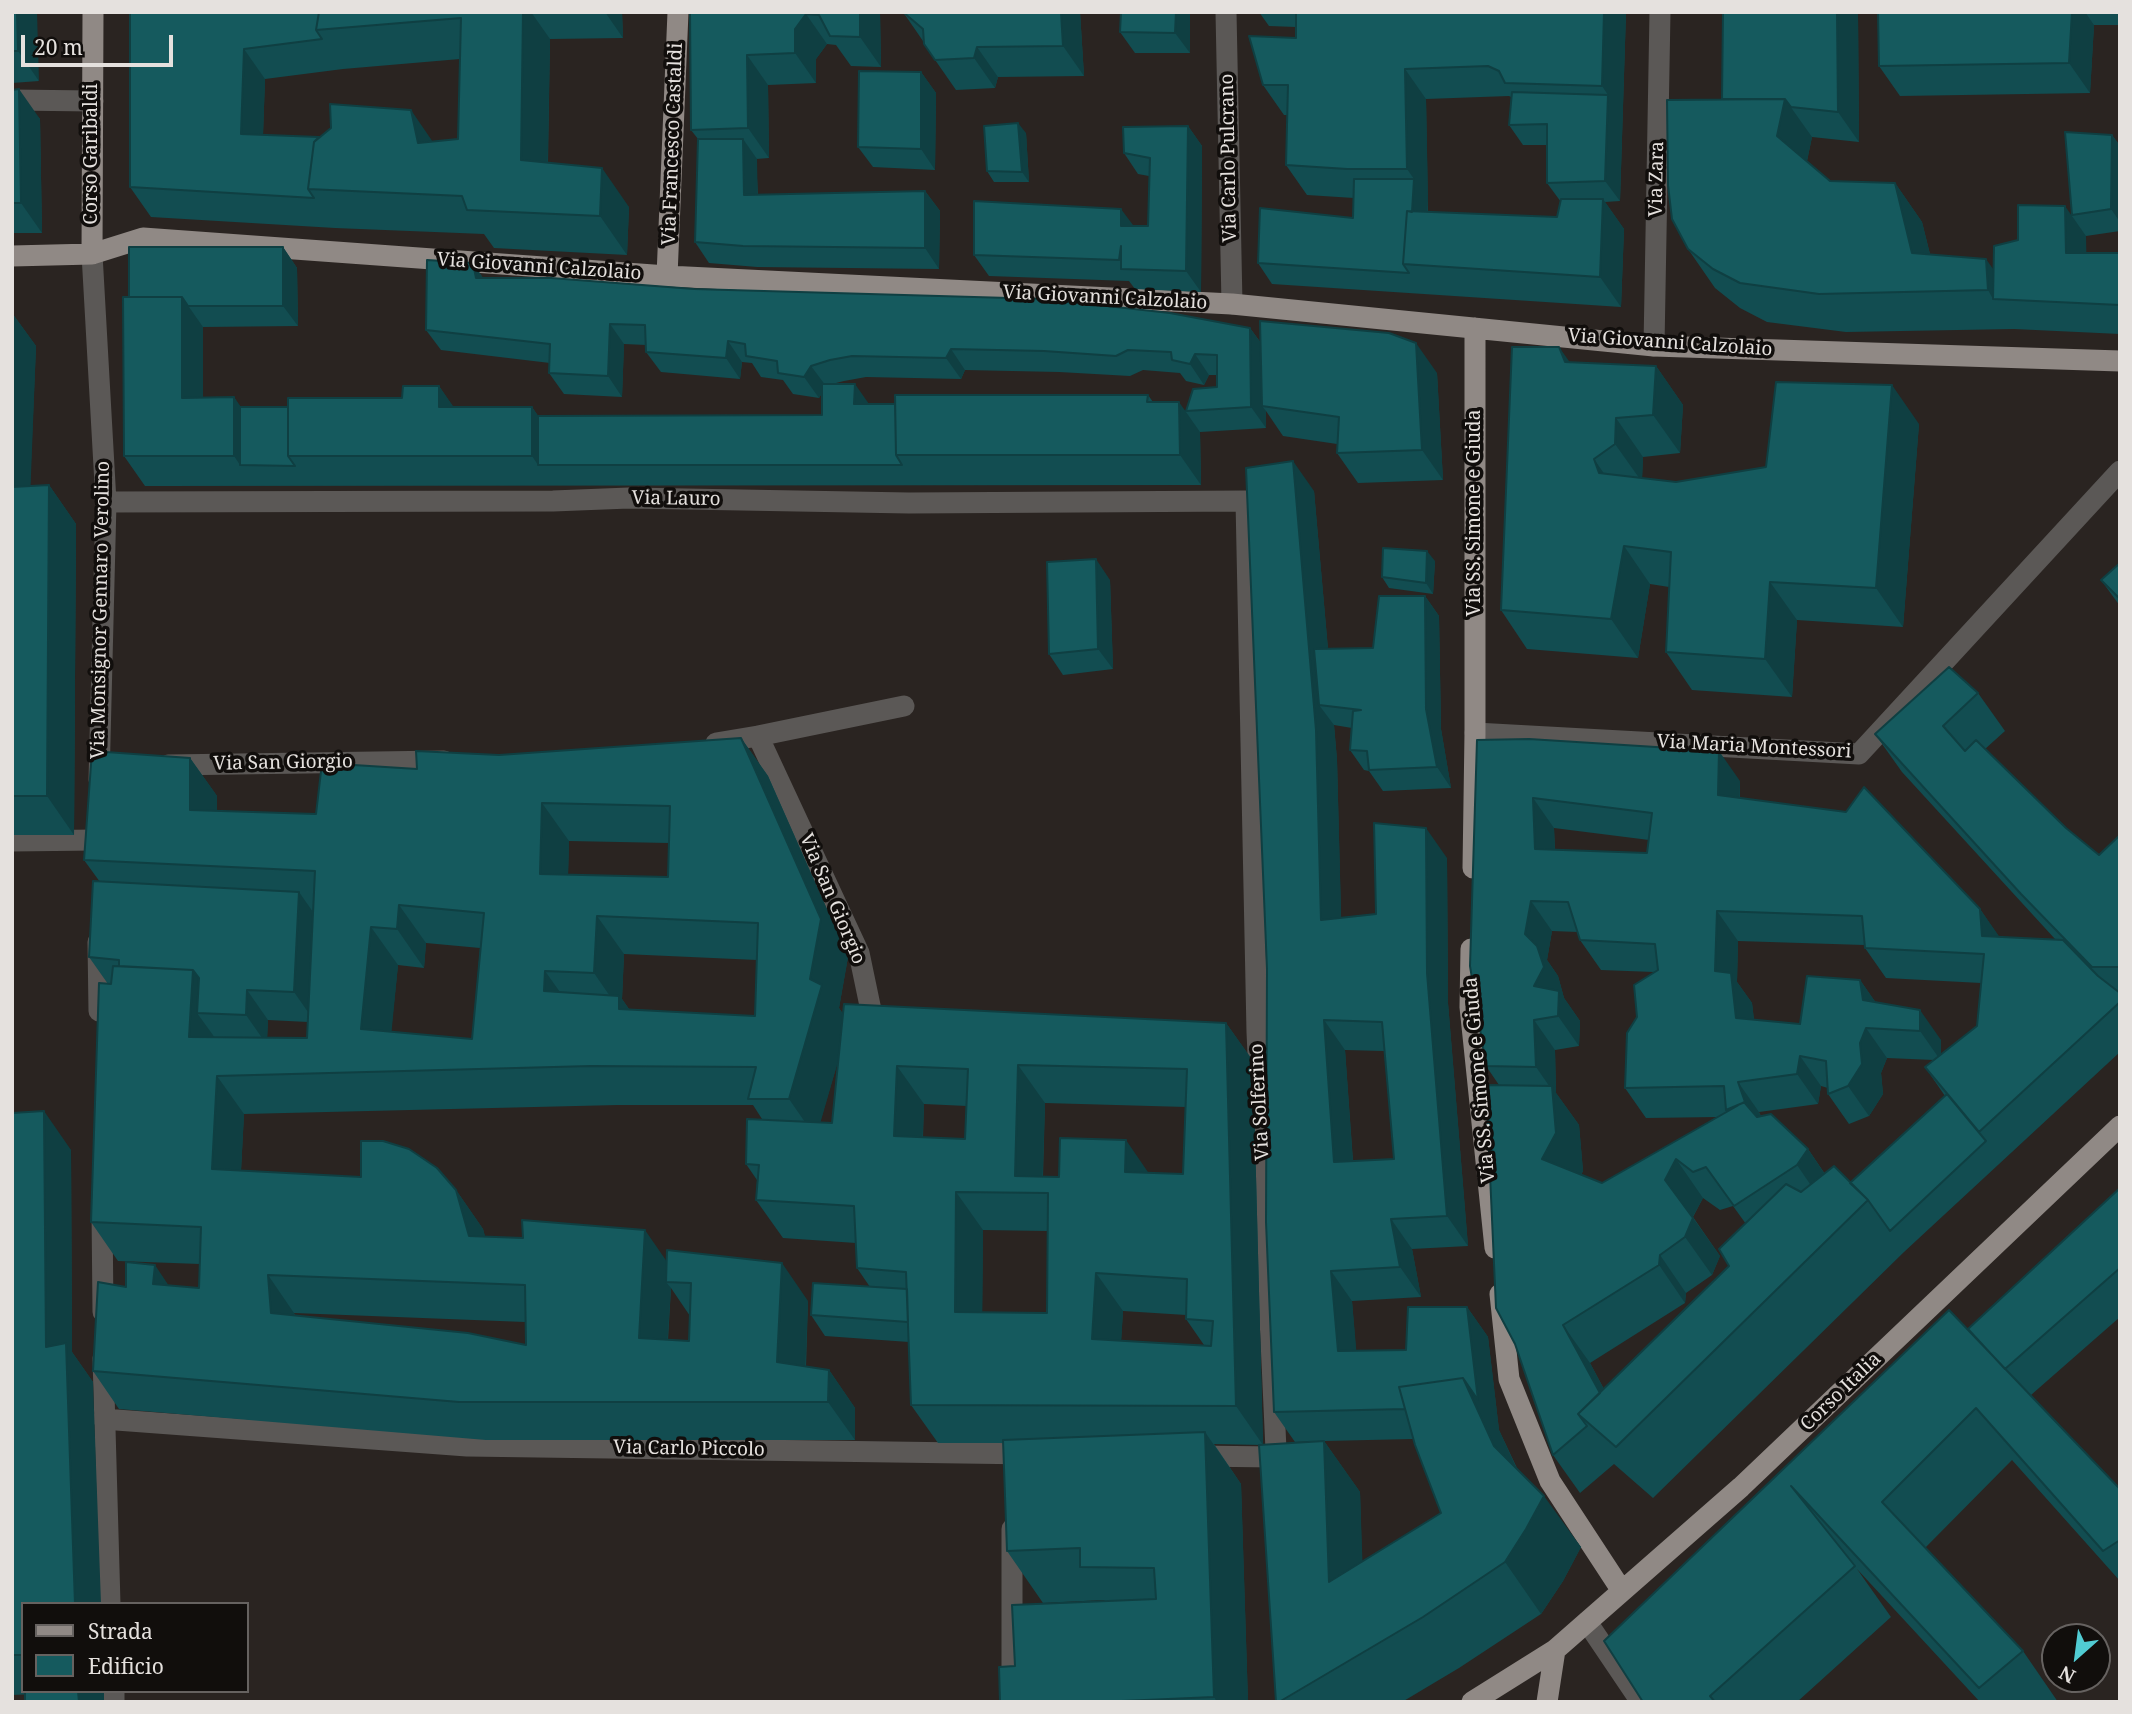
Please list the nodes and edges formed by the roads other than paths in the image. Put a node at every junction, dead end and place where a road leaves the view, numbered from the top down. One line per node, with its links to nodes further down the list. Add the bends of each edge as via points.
1 (93, 12): 6 (main road, Corso Garibaldi)
2 (678, 12): 9 (main road, Via Francesco Castaldi)
3 (1226, 12): 10 (street, Via Carlo Pulcrano)
4 (1660, 12): 12 (street, Via Zara)
5 (12, 100): 6 (street)
6 (93, 101): 7 (main road, Corso Garibaldi)
7 (92, 254): 8 (main road, Via Giovanni Calzolaio); 9 (main road, Via Giovanni Calzolaio, via 143,238); 16 (street, Via Monsignor Gennaro Verolino)
8 (12, 256)
9 (667, 276): 10 (main road, Via Giovanni Calzolaio)
10 (1232, 304): 11 (main road, Via Giovanni Calzolaio)
11 (1475, 328): 12 (main road, Via Giovanni Calzolaio); 18 (main road, Via SS. Simone e Giuda)
12 (1654, 345): 13 (main road, Via Giovanni Calzolaio)
13 (2120, 361)
14 (2120, 471): 18 (street, Via Maria Montessori, via 1859,754)
15 (1246, 501): 16 (street, Via Lauro, via 909,503 629,498); 36 (street, Via Solferino, via 1250,1032)
16 (106, 502): 23 (street, Via Monsignor Gennaro Verolino, via 106,766)
17 (904, 706): 19 (street)
18 (1475, 733): 26 (main road, Via SS. Simone e Giuda)
19 (758, 736): 20 (street); 30 (street, Via San Giorgio, via 859,953 873,1020 897,1030)
20 (692, 746)
21 (460, 761): 22 (street, Via San Giorgio)
22 (141, 766)
23 (97, 840): 24 (street); 25 (street, Via Monsignor Gennaro Verolino)
24 (12, 841)
25 (97, 867)
26 (1473, 883)
27 (98, 920): 29 (street)
28 (1472, 924): 39 (main road, Via SS. Simone e Giuda, via 1470,1006 1509,1379 1550,1481)
29 (100, 1027)
30 (911, 1030)
31 (2120, 1126): 39 (main road, Corso Italia, via 1741,1487)
32 (102, 1189): 33 (street)
33 (103, 1419): 34 (street, Via Carlo Piccolo, via 467,1446 1013,1461); 40 (street)
34 (1054, 1454)
35 (1179, 1455): 36 (street)
36 (1276, 1457): 37 (street, Via Solferino)
37 (1278, 1497)
38 (1013, 1509): 43 (street)
39 (1622, 1591): 41 (main road, Corso Italia)
40 (110, 1602)
41 (1587, 1622): 42 (main road, Corso Italia); 46 (street)
42 (1555, 1650): 44 (main road, Corso Italia); 45 (main road)
43 (1012, 1702)
44 (1472, 1702)
45 (1547, 1702)
46 (1641, 1702)

